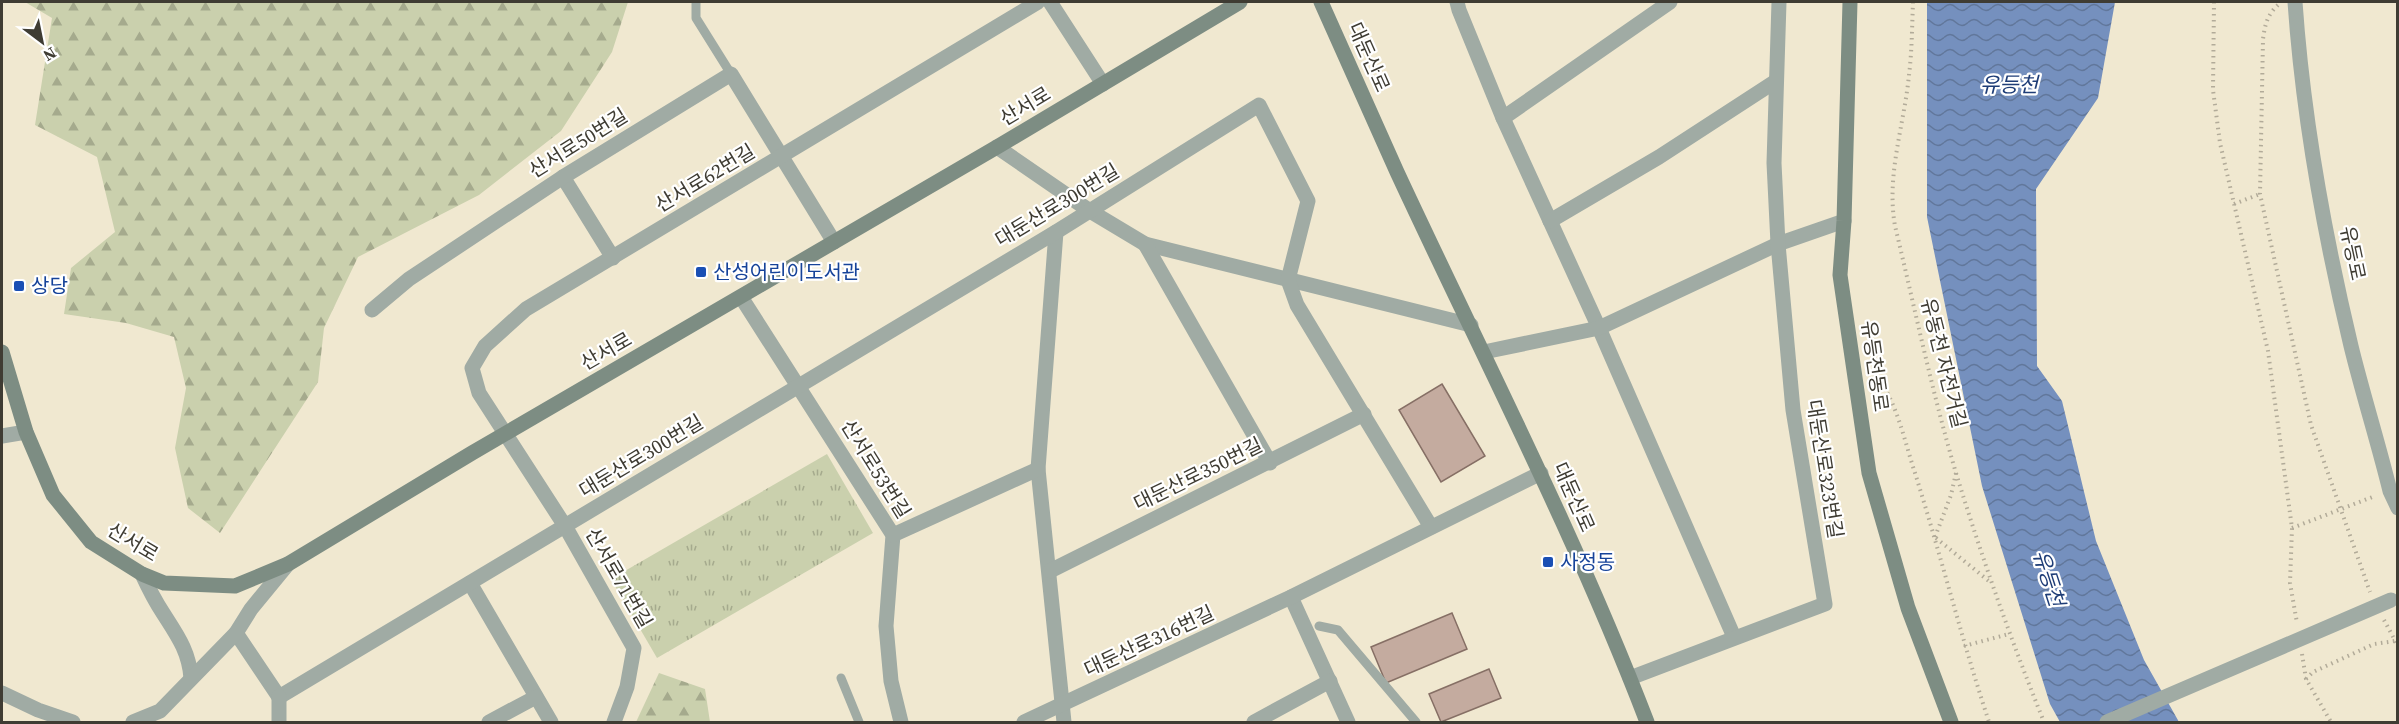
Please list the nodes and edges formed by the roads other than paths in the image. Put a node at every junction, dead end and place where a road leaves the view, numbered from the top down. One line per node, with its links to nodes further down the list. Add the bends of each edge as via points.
1 (696, 2): 11 (lane, via 696,18)
2 (1038, 2): 16 (street, 산서로62번길)
3 (1050, 2): 13 (street)
4 (1240, 2): 13 (main road, 산서로)
5 (1321, 2): 29 (main road, 대둔산로)
6 (1457, 2): 14 (street)
7 (1670, 2): 14 (street)
8 (1779, 2): 12 (street, 대둔산로323번길)
9 (1850, 2): 19 (main road, 유등천동로)
10 (2295, 2): 41 (street, 유등로, via 2300,75 2317,189 2351,346)
11 (731, 74): 16 (street); 17 (street, 산서로50번길)
12 (1776, 81): 20 (street, via 1659,158); 24 (street, 대둔산로323번길, via 1774,163)
13 (1103, 84): 15 (main road, 산서로)
14 (1503, 118): 20 (street)
15 (997, 147): 18 (street); 22 (main road, 산서로)
16 (783, 156): 22 (street); 25 (street, 산서로62번길)
17 (563, 177): 25 (street); 28 (street, 산서로50번길, via 409,279)
18 (1090, 211): 21 (street, 대둔산로300번길); 23 (street); 26 (street, 대둔산로300번길, via 1259,105 1308,201)
19 (1844, 220): 24 (street); 78 (main road, 유등천동로, via 1840,275 1869,473 1908,608)
20 (1550, 221): 30 (street)
21 (1056, 232): 33 (street, 대둔산로300번길); 39 (street)
22 (834, 242): 27 (main road, 산서로)
23 (1144, 244): 26 (street); 38 (street)
24 (1778, 244): 30 (street); 54 (street, 대둔산로323번길, via 1793,410 1825,604)
25 (613, 258): 36 (street, 산서로62번길, via 526,309 485,346 472,368 479,393)
26 (1288, 280): 29 (street); 34 (street, via 1297,304)
27 (741, 297): 33 (street, 산서로53번길); 36 (main road, 산서로)
28 (372, 310)
29 (1471, 325): 32 (main road, 대둔산로)
30 (1599, 328): 32 (street); 54 (street)
31 (2, 352): 35 (main road, 산서로)
32 (1484, 352): 40 (main road, 대둔산로)
33 (798, 386): 43 (street, 대둔산로300번길); 45 (street, 산서로53번길)
34 (1364, 414): 38 (street, 대둔산로350번길); 44 (street)
35 (26, 432): 37 (street); 48 (main road, 산서로, via 53,495 91,542)
36 (506, 434): 43 (street, 산서로71번길); 46 (main road, 산서로)
37 (2, 436)
38 (1270, 463): 47 (street, 대둔산로350번길)
39 (1038, 469): 45 (street); 47 (street)
40 (1541, 473): 44 (street, 대둔산로316번길); 57 (main road, 대둔산로)
41 (2388, 488): 42 (street, 유등로)
42 (2397, 508)
43 (565, 526): 49 (street, 대둔산로300번길); 69 (street, 산서로71번길, via 634,648 627,687)
44 (1431, 526): 50 (street, 대둔산로316번길)
45 (893, 535): 71 (street, 산서로53번길, via 886,626 891,681)
46 (288, 564): 48 (main road, 산서로, via 235,586 164,583); 53 (street)
47 (1050, 571): 62 (street)
48 (141, 574): 55 (street, via 180,637)
49 (470, 583): 60 (street, 대둔산로300번길); 61 (street)
50 (1291, 597): 58 (street); 62 (street, 대둔산로316번길)
51 (2394, 598): 79 (street, bridge)
52 (1319, 626): 76 (lane, via 1338,630)
53 (236, 633): 55 (street); 60 (street)
54 (1734, 637): 57 (street, 대둔산로323번길)
55 (191, 678): 63 (street)
56 (841, 678): 70 (lane)
57 (1630, 678): 77 (main road, 대둔산로)
58 (1330, 681): 74 (street); 75 (street)
59 (2, 693): 64 (street)
60 (279, 697): 66 (street)
61 (536, 697): 67 (street); 68 (street)
62 (1062, 705): 72 (street, 대둔산로316번길); 73 (street)
63 (161, 717): 65 (street)
64 (73, 723)
65 (133, 723)
66 (279, 723)
67 (489, 723)
68 (551, 723)
69 (614, 723)
70 (859, 723)
71 (902, 723)
72 (1024, 723)
73 (1064, 723)
74 (1254, 723)
75 (1348, 723)
76 (1416, 723)
77 (1647, 723)
78 (1952, 723)
79 (2107, 723)

